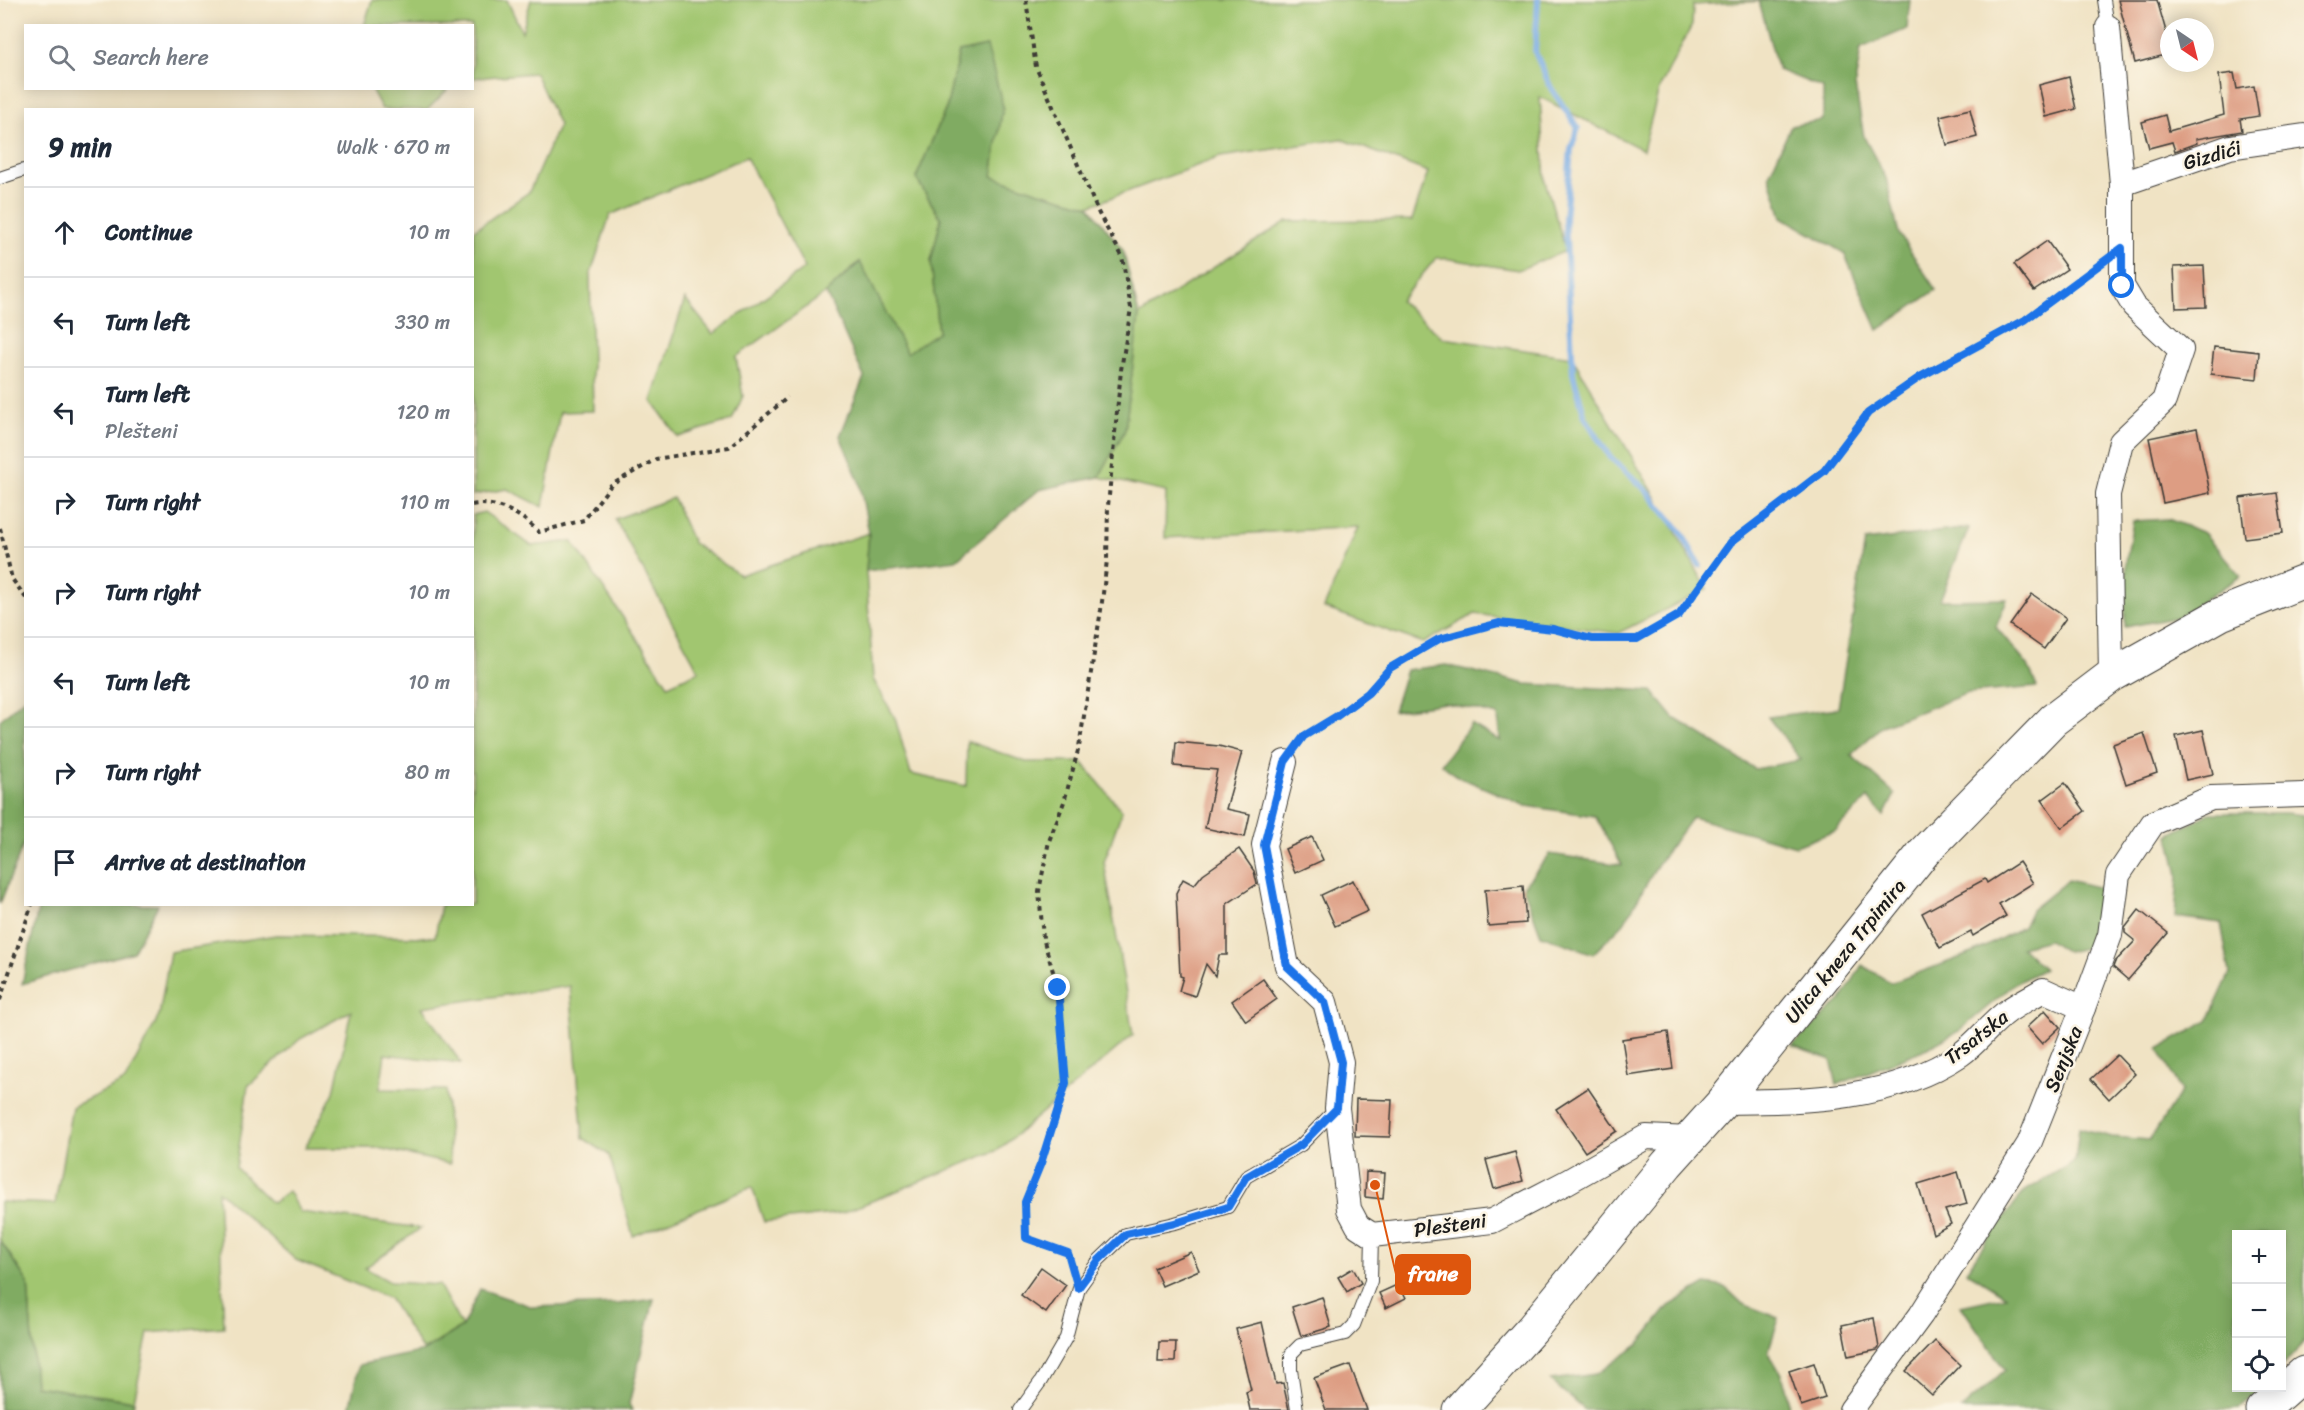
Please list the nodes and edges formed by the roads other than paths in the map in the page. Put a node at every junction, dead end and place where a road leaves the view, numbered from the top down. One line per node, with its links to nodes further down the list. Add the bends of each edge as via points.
1 (2104, 0): 2 (lane)
2 (2108, 27): 6 (street)
3 (2304, 136): 6 (street, Gizdići, via 2230,147)
4 (24, 170): 5 (lane)
5 (0, 178)
6 (2122, 184): 8 (street, via 2122,286 2134,306 2181,350 2164,401 2121,442 2108,494)
7 (2304, 581): 8 (main road, Ulica kneza Trpimira, via 2221,614)
8 (2111, 676): 12 (main road, Ulica kneza Trpimira, via 2053,720 1923,852)
9 (1285, 762): 13 (street, via 1264,845 1287,966 1325,1002 1341,1062)
10 (2304, 795): 11 (street, Senjska, via 2211,798 2152,824 2118,875 2110,935)
11 (2083, 1008): 12 (street, Trsatska, via 2043,990 2007,1011 1962,1053 1919,1077 1862,1094 1785,1102); 20 (street, Senjska, via 2029,1144 1921,1315)
12 (1723, 1102): 14 (main road, Ulica kneza Trpimira)
13 (1337, 1108): 15 (street, via 1349,1209 1358,1226); 17 (lane, via 1301,1145 1246,1177 1228,1207 1126,1234 1078,1288 1066,1338)
14 (1690, 1139): 15 (street, Plešteni, via 1646,1137 1492,1221); 19 (main road, Ulica kneza Trpimira)
15 (1372, 1235): 18 (lane, via 1371,1281 1354,1324 1345,1334 1300,1345 1292,1354)
16 (2304, 1373): 21 (main road)
17 (1020, 1410)
18 (1297, 1410)
19 (1460, 1410)
20 (1851, 1410)
21 (2262, 1410)

